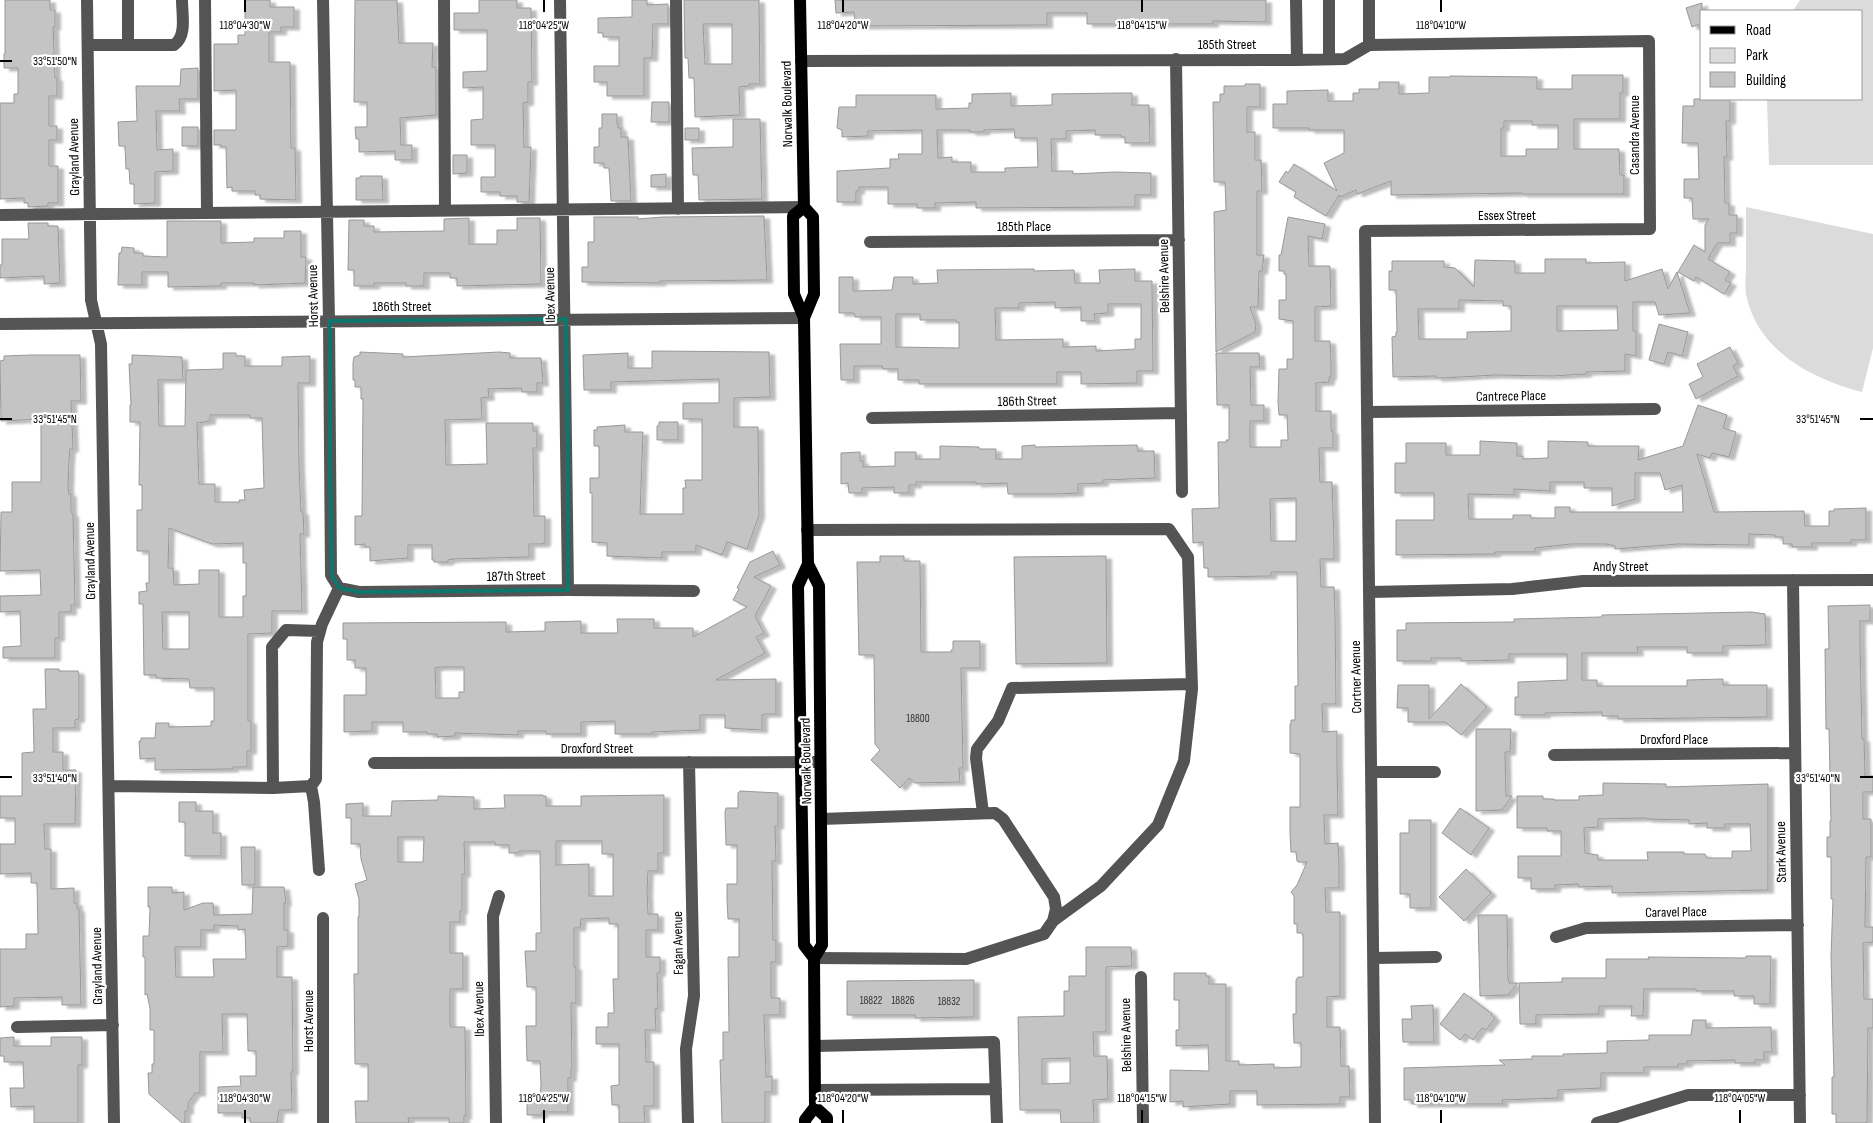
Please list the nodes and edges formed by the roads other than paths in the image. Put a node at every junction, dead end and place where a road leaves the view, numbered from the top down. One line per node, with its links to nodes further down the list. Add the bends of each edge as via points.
1 (87, 0): 14 (street, Grayland Avenue)
2 (128, 0): 15 (street)
3 (182, 0): 15 (street, via 180,41 174,45)
4 (205, 0): 26 (street)
5 (323, 0): 25 (street, Horst Avenue)
6 (444, 0): 24 (street)
7 (560, 0): 23 (street, Ibex Avenue)
8 (676, 0): 22 (street)
9 (800, 0): 20 (main road, Norwalk Boulevard)
10 (1296, 0): 19 (street)
11 (1329, 0): 18 (street)
12 (1369, 0): 16 (street)
13 (1649, 41): 16 (street, 185th Street); 29 (street, Casandra Avenue)
14 (88, 45): 15 (street); 28 (street, Grayland Avenue)
15 (128, 45)
16 (1369, 45): 18 (street, 185th Street, via 1345,59)
17 (1176, 59): 19 (street, 185th Street); 20 (street, 185th Street); 31 (street, Belshire Avenue)
18 (1330, 59): 19 (street, 185th Street)
19 (1296, 60)
20 (801, 61): 21 (main road, Norwalk Boulevard)
21 (804, 207): 22 (street); 33 (main road, Norwalk Boulevard, via 813,217 814,294); 33 (main road, Norwalk Boulevard, via 793,216 794,294)
22 (678, 208): 23 (street)
23 (563, 210): 24 (street); 34 (street, Ibex Avenue)
24 (445, 211): 25 (street)
25 (326, 212): 26 (street); 35 (street, Horst Avenue)
26 (207, 213): 28 (street)
27 (0, 214): 28 (street)
28 (90, 214): 36 (street, Grayland Avenue, via 91,300)
29 (1650, 229): 30 (street, Essex Street)
30 (1365, 231): 39 (street, Cortner Avenue)
31 (1179, 240): 32 (street, 185th Place); 40 (street, Belshire Avenue)
32 (870, 242)
33 (804, 318): 34 (street, 186th Street); 43 (main road, Norwalk Boulevard)
34 (566, 320): 35 (street, 186th Street); 48 (street, Ibex Avenue)
35 (329, 321): 36 (street, 186th Street); 47 (street, Horst Avenue, via 331,575)
36 (97, 323): 37 (street, 186th Street); 61 (street, Grayland Avenue, via 101,344)
37 (0, 324)
38 (1655, 409): 39 (street, Cantrece Place)
39 (1368, 412): 50 (street, Cortner Avenue)
40 (1181, 413): 41 (street, 186th Street); 42 (street, Belshire Avenue)
41 (872, 418)
42 (1182, 492)
43 (807, 530): 44 (main road, Norwalk Boulevard); 52 (street, via 1169,529 1188,557)
44 (808, 564): 56 (main road, Norwalk Boulevard, via 798,586); 57 (main road, Norwalk Boulevard, via 819,586)
45 (1793, 580): 46 (street, Andy Street); 50 (street, Andy Street, via 1583,581 1512,589); 53 (street, Stark Avenue)
46 (1873, 580)
47 (339, 588): 48 (street, 187th Street, via 358,592); 51 (street)
48 (568, 590): 49 (street, 187th Street)
49 (694, 591)
50 (1370, 592): 59 (street, Cortner Avenue)
51 (319, 637): 62 (street, via 316,779); 63 (street, via 286,630 272,647)
52 (1192, 684): 64 (street, via 1012,688 998,721 977,749); 69 (street, via 1184,761 1158,825 1101,886)
53 (1795, 753): 54 (street, Droxford Place); 70 (street, Stark Avenue)
54 (1554, 754)
55 (689, 762): 56 (street, Droxford Street); 58 (street, Droxford Street); 86 (street, Fagan Avenue, via 694,996 686,1049)
56 (800, 762): 57 (street, Droxford Street); 73 (main road, Norwalk Boulevard, via 804,945)
57 (820, 762): 65 (main road, Norwalk Boulevard)
58 (374, 763)
59 (1372, 772): 60 (street); 74 (street, Cortner Avenue)
60 (1435, 772)
61 (109, 786): 63 (street); 76 (street, Grayland Avenue)
62 (311, 786): 63 (street); 66 (street)
63 (273, 788)
64 (983, 813): 65 (street); 69 (street, via 995,813 1003,819 1054,897)
65 (821, 819): 73 (main road, Norwalk Boulevard, via 822,945)
66 (319, 870)
67 (499, 896): 85 (street, Ibex Avenue, via 493,916)
68 (323, 918): 84 (street, Horst Avenue)
69 (1054, 921): 73 (street, via 1044,934 966,959)
70 (1798, 925): 71 (street, Caravel Place, via 1586,928); 81 (street, Stark Avenue)
71 (1556, 937)
72 (1436, 957): 74 (street)
73 (814, 958): 78 (main road, Norwalk Boulevard)
74 (1374, 958): 91 (street, Cortner Avenue)
75 (1141, 978): 90 (street, Belshire Avenue)
76 (113, 1026): 77 (street); 83 (street, Grayland Avenue)
77 (17, 1027)
78 (814, 1046): 79 (main road, Norwalk Boulevard); 80 (street, via 994,1042)
79 (815, 1090): 80 (street); 82 (main road, Norwalk Boulevard)
80 (996, 1090): 89 (street)
81 (1800, 1095): 92 (street, via 1688,1095); 93 (street, Stark Avenue)
82 (815, 1107): 87 (main road); 88 (main road, via 827,1118)
83 (114, 1123)
84 (323, 1123)
85 (496, 1123)
86 (688, 1123)
87 (805, 1123)
88 (827, 1123)
89 (997, 1123)
90 (1142, 1123)
91 (1375, 1123)
92 (1597, 1123)
93 (1800, 1123)

